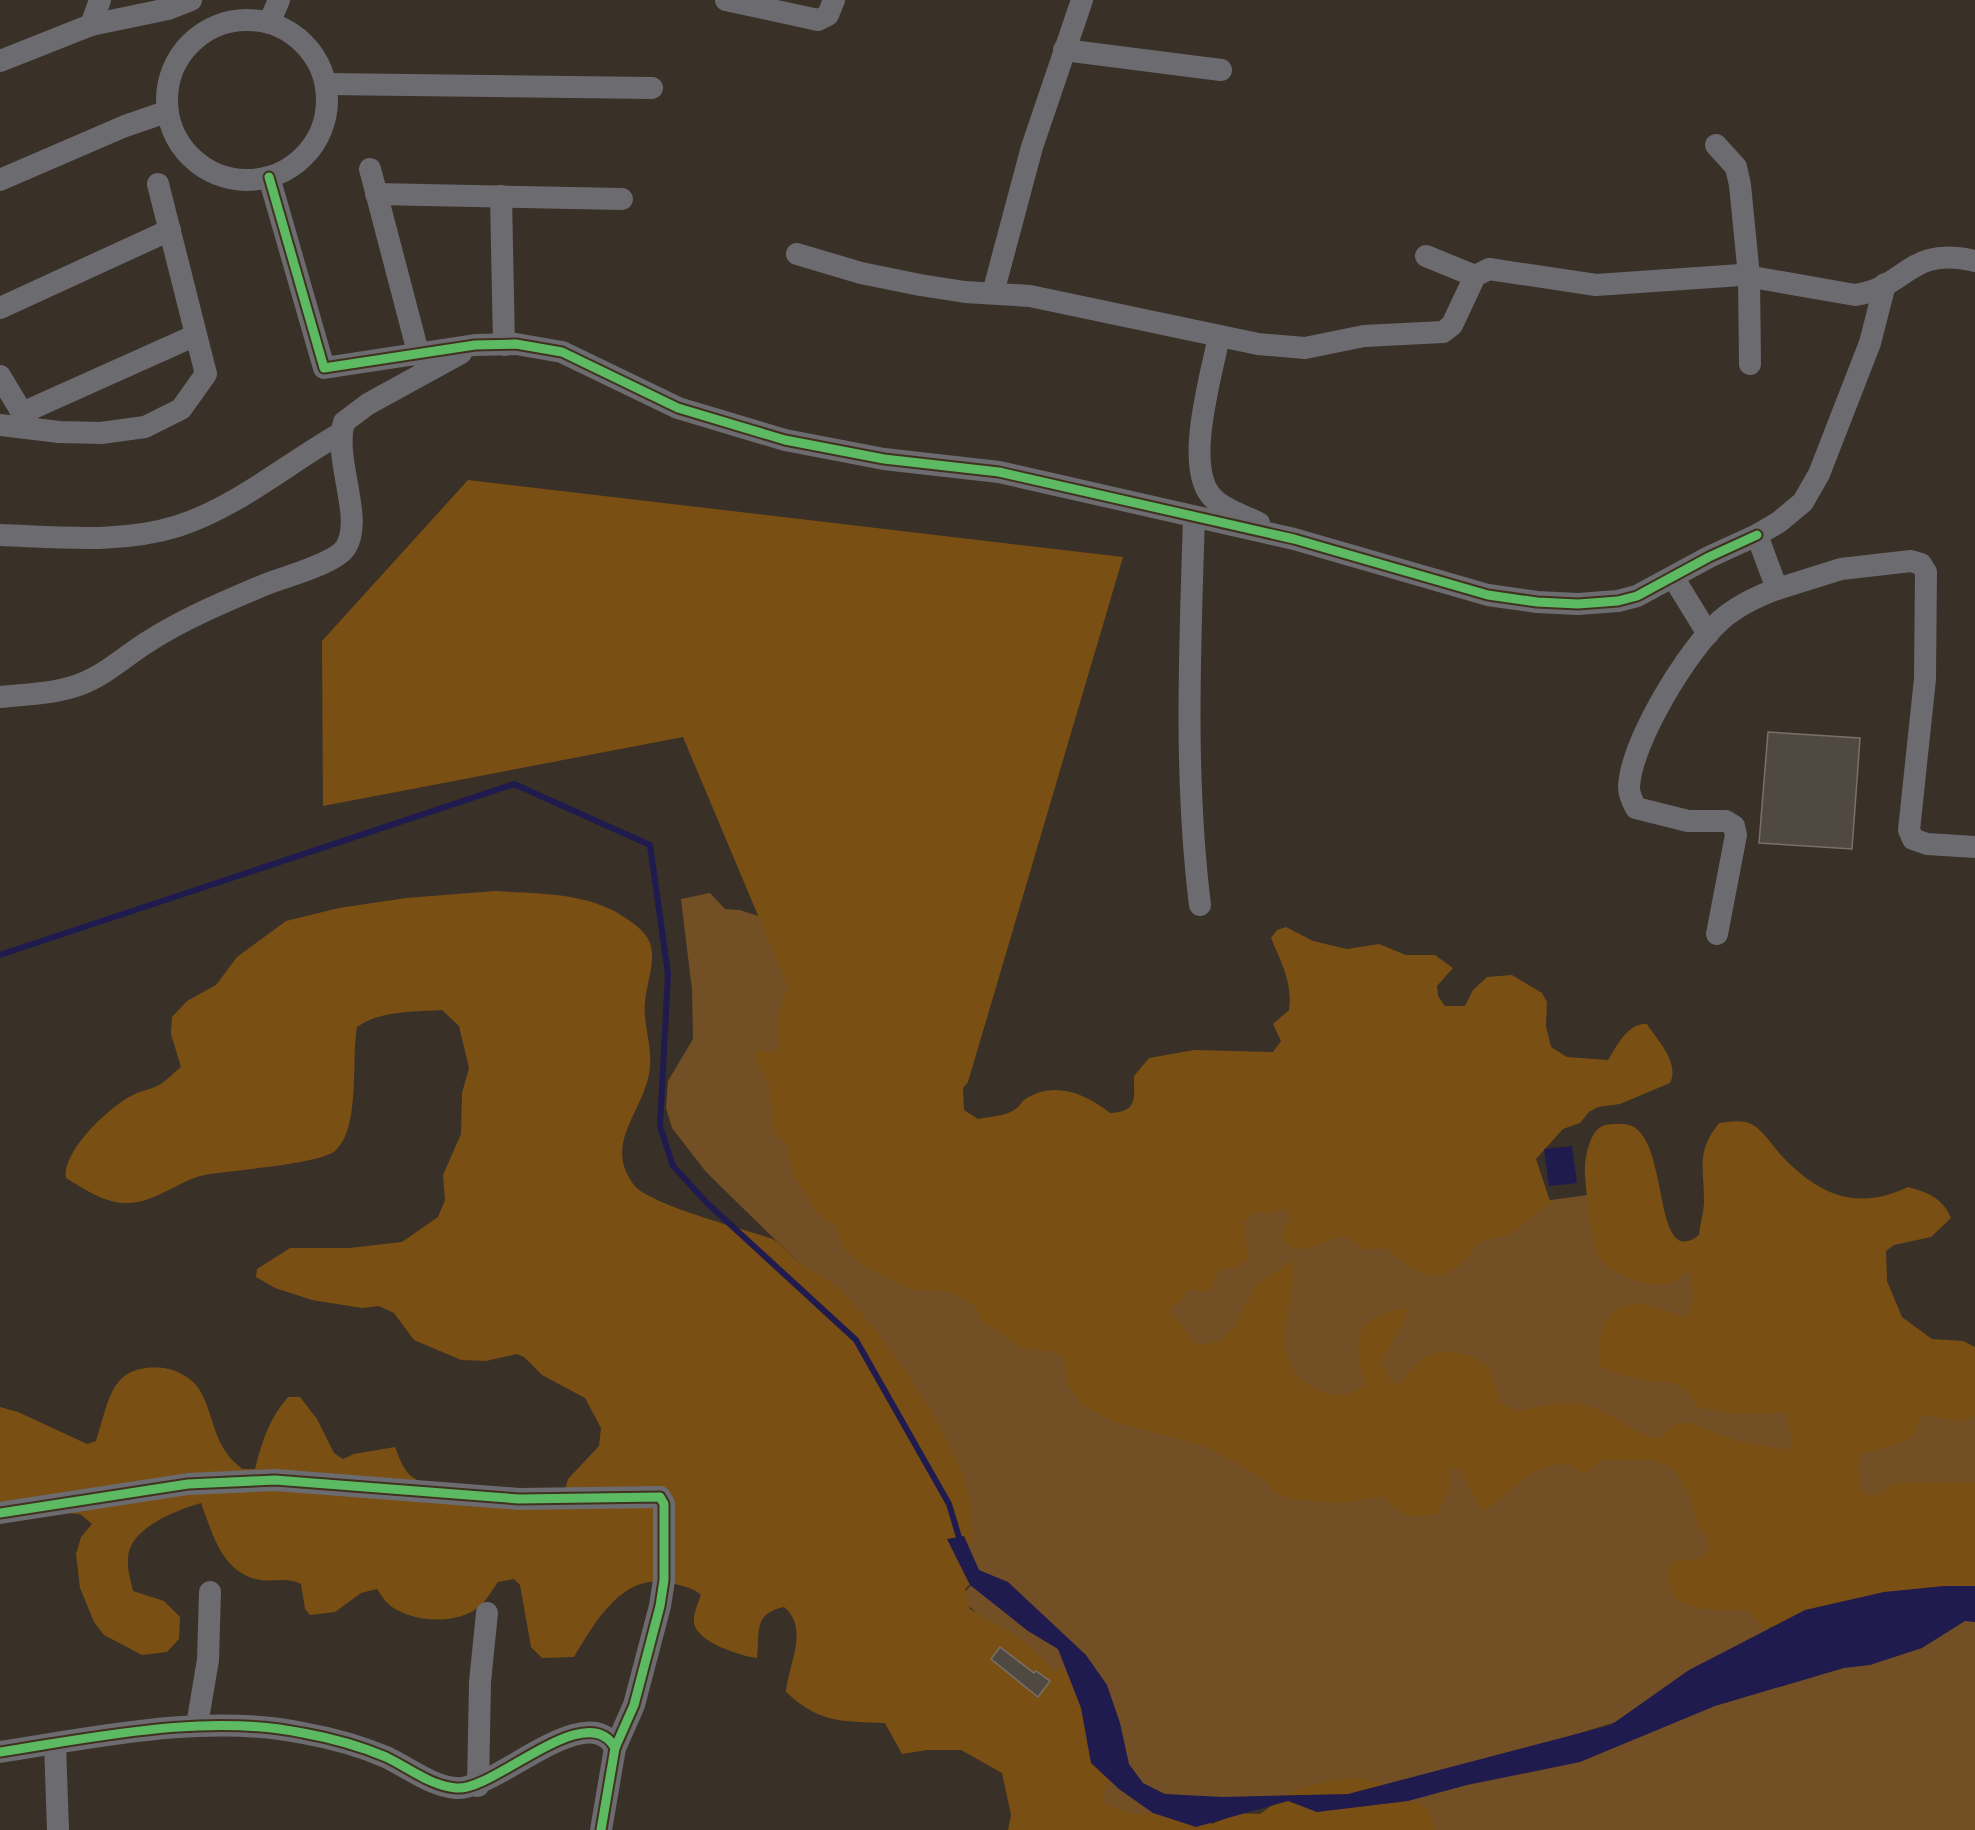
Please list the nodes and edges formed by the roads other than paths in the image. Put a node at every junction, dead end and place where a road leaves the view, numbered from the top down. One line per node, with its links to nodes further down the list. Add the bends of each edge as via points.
1 (100, 0): 9 (street)
2 (191, 0): 9 (street, via 168,9)
3 (279, 0): 8 (street)
4 (726, 0): 7 (street)
5 (834, 0): 7 (street, via 828,15 818,20)
6 (1082, 0): 10 (street)
7 (752, 2)
8 (269, 23): 13 (street, via 295,36 315,57); 15 (street, via 236,20 206,31 177,61 168,80)
9 (91, 25): 11 (street)
10 (1064, 50): 12 (street); 31 (street)
11 (0, 61)
12 (1221, 70)
13 (326, 84): 14 (street); 18 (street, via 326,114 316,142 296,164)
14 (652, 88)
15 (166, 112): 18 (street, via 175,138 192,159 215,174 242,180); 19 (street)
16 (1716, 145): 29 (street, via 1728,156 1739,176)
17 (369, 169): 21 (street)
18 (269, 177): 37 (street, via 324,368)
19 (0, 180)
20 (158, 184): 24 (street)
21 (376, 194): 22 (street); 37 (street)
22 (501, 196): 23 (street); 36 (street)
23 (622, 199)
24 (170, 230): 32 (street); 33 (street)
25 (797, 254): 31 (street, via 920,285)
26 (1426, 256): 28 (street)
27 (1975, 261): 30 (street, via 1930,258)
28 (1475, 276): 29 (street, via 1489,269 1596,285); 34 (street, via 1452,325 1437,334 1364,336 1290,349)
29 (1749, 276): 30 (street, via 1844,294 1865,293); 38 (street)
30 (1885, 284): 45 (street, via 1870,343 1819,474 1803,502)
31 (993, 293): 34 (street, via 1030,296)
32 (0, 308)
33 (196, 335): 40 (street); 40 (street, via 206,374 181,409 145,427 101,433)
34 (1219, 336): 46 (street, via 1199,458 1203,485 1214,500)
35 (475, 345): 36 (street); 37 (street); 42 (street, via 353,413 344,422)
36 (504, 345): 43 (street, via 562,352 678,408 785,440 884,459 999,472)
37 (419, 356)
38 (1750, 364)
39 (0, 376): 40 (street)
40 (27, 421): 41 (street)
41 (0, 425)
42 (341, 433): 44 (street, via 210,513 179,526 106,538); 50 (street, via 340,454 351,522 351,538 345,550 180,624 80,685)
43 (1194, 517): 46 (street); 52 (street, via 1189,732 1194,859)
44 (0, 534)
45 (1757, 535): 47 (street); 48 (street)
46 (1294, 539): 47 (street, via 1488,595 1537,602 1618,601 1637,596)
47 (1673, 577): 49 (street)
48 (1777, 589): 49 (street, via 1749,601); 51 (street, via 1841,569 1911,561 1921,564 1926,572 1925,679 1909,830 1913,839 1927,844)
49 (1708, 634): 53 (street, via 1679,673 1650,724 1629,786 1636,808 1688,821 1726,821 1734,826 1736,835)
50 (0, 697)
51 (1975, 847)
52 (1200, 905)
53 (1717, 934)
54 (0, 1513): 59 (street, via 188,1484 275,1480 519,1499 660,1497 664,1504 663,1593 634,1705)
55 (210, 1592): 57 (street, via 208,1660)
56 (487, 1613): 61 (street, via 480,1682)
57 (197, 1725): 58 (street); 61 (street, via 230,1723 302,1732 385,1757 450,1787)
58 (55, 1744): 60 (street); 62 (street)
59 (615, 1748): 61 (street, via 600,1735 573,1736 543,1747); 63 (street)
60 (0, 1752)
61 (478, 1786)
62 (58, 1830)
63 (601, 1830)

